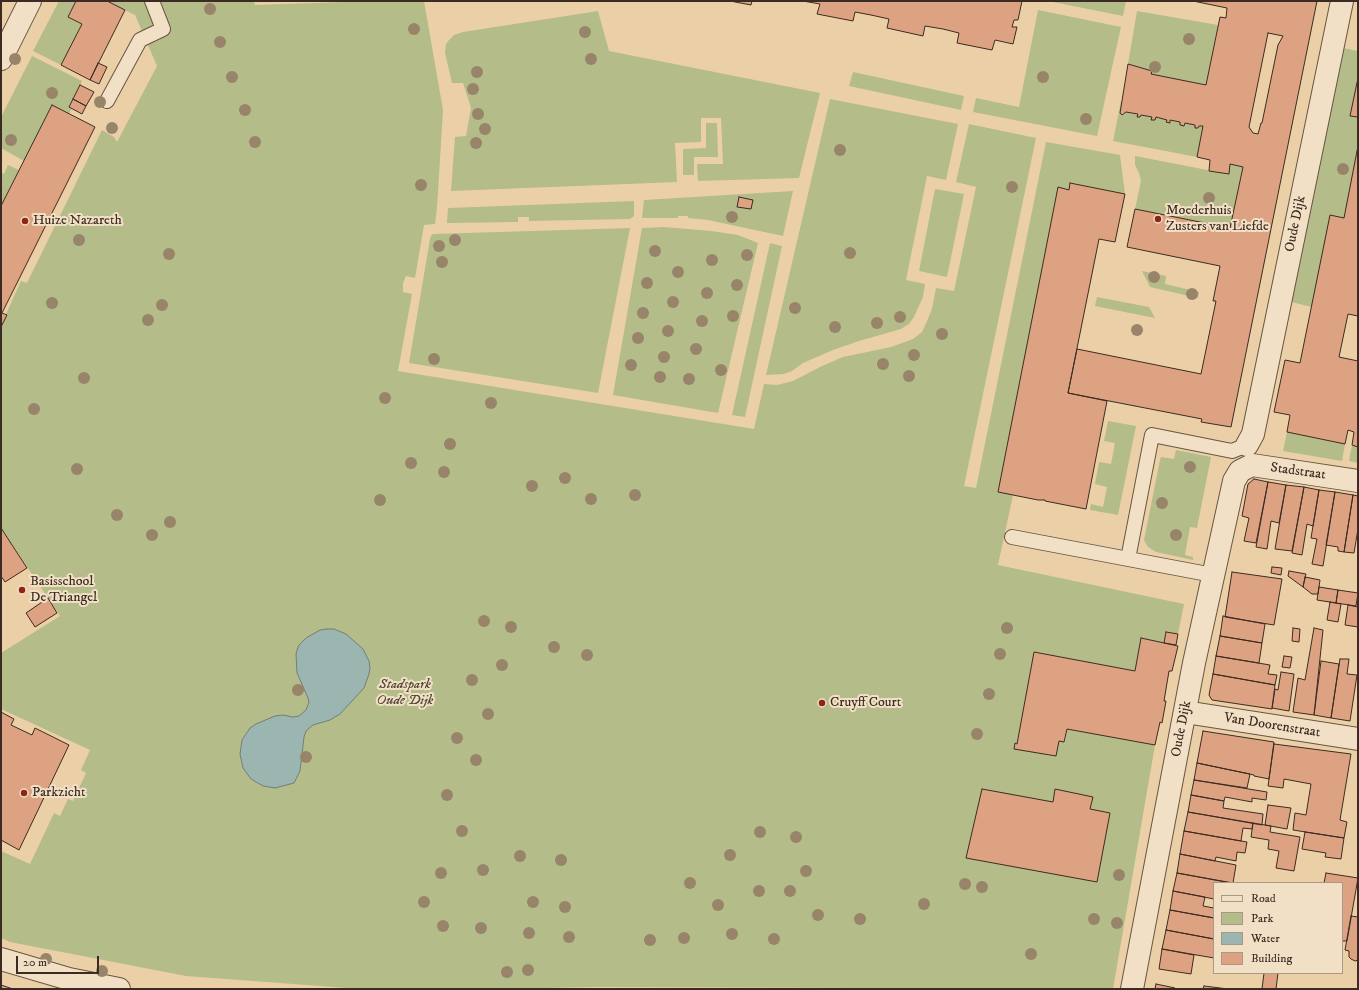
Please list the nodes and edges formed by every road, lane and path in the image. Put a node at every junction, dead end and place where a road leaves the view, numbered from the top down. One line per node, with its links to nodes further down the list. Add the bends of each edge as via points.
1 (30, 1): 4 (street)
2 (152, 1): 5 (lane, via 163,29 140,40)
3 (1342, 1): 6 (street, Oude Dijk, via 1253,434)
4 (1, 59)
5 (107, 101)
6 (1247, 446): 10 (lane, via 1232,451 1152,435)
7 (1240, 471): 8 (street, Stadstraat, via 1252,465); 11 (street, Oude Dijk, via 1234,481)
8 (1358, 481)
9 (1012, 537): 10 (lane)
10 (1128, 559): 11 (lane)
11 (1214, 575): 12 (street, Oude Dijk)
12 (1185, 712): 13 (street, Van Doorenstraat); 16 (street, Oude Dijk)
13 (1358, 739)
14 (1, 959): 15 (street, via 69,980)
15 (119, 989)
16 (1132, 989)

